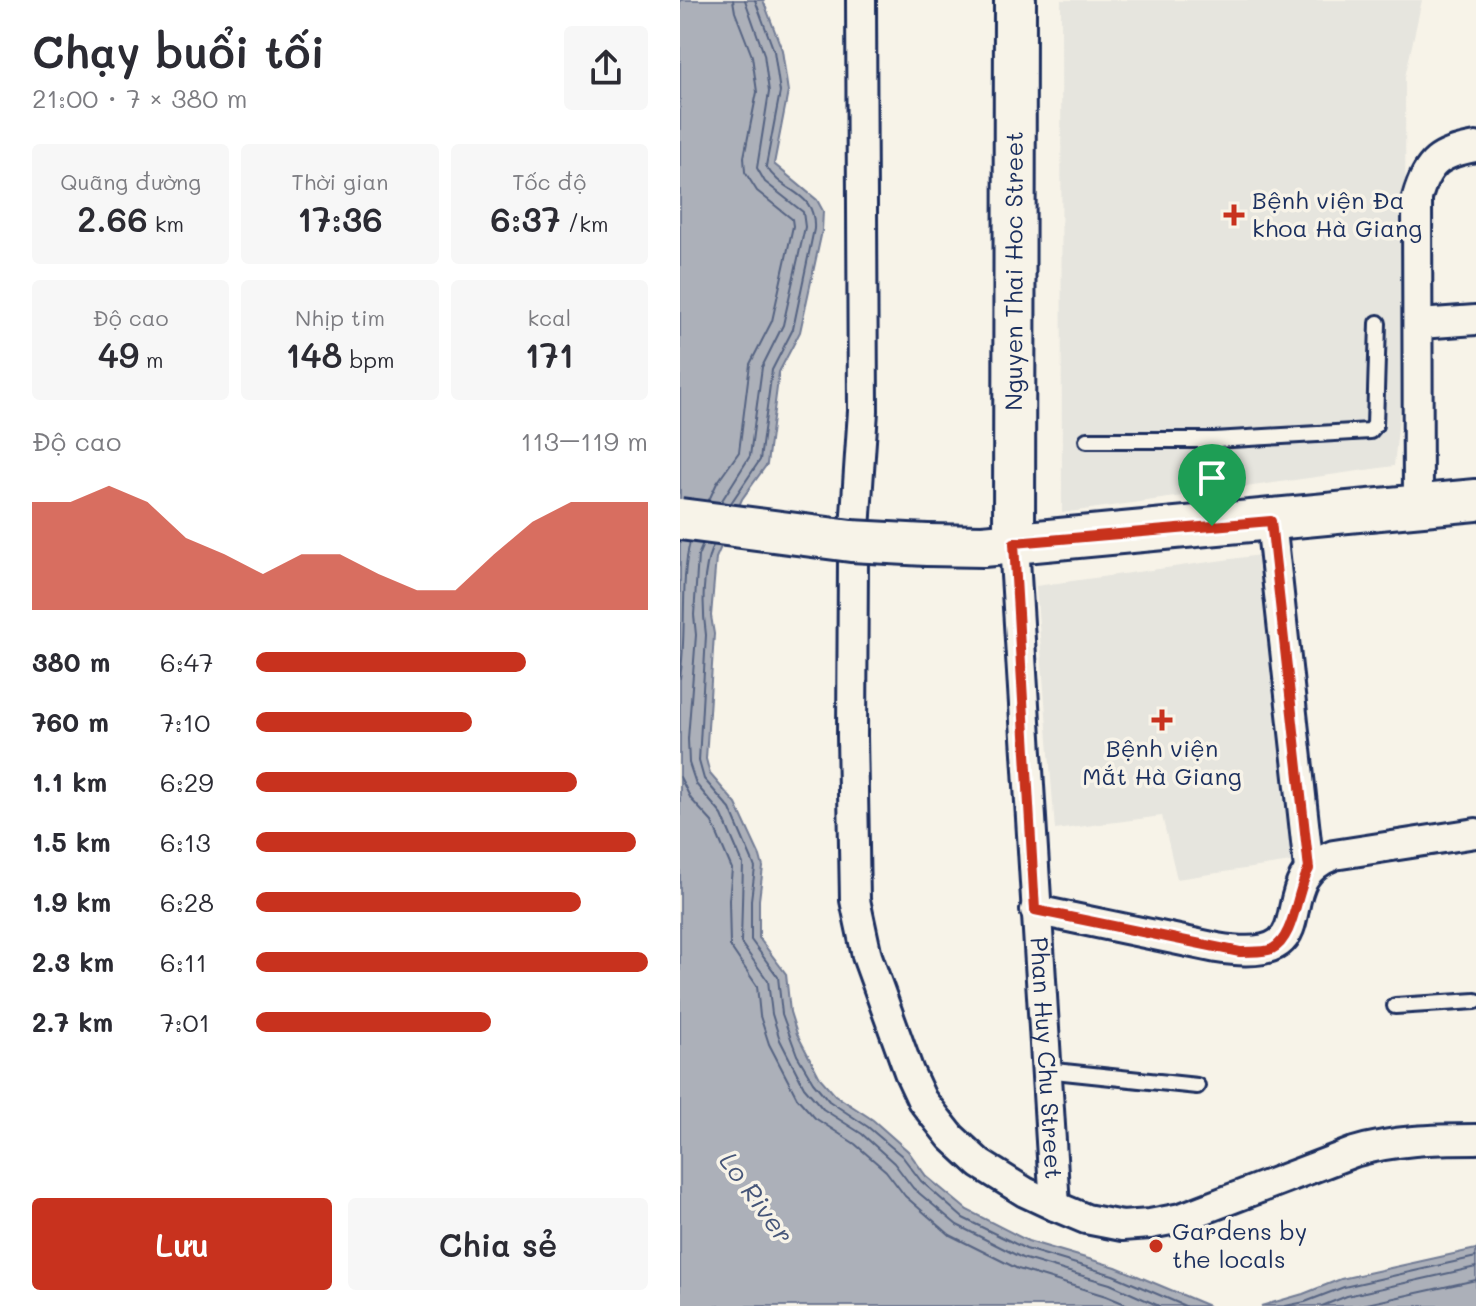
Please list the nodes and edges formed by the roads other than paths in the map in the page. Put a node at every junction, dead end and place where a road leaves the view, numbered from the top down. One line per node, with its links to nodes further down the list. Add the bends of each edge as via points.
1 (861, 0): 23 (street, via 863,411 853,559 855,900 867,956 922,1100 980,1164)
2 (1015, 0): 14 (main road, Nguyen Thai Hoc Street)
3 (1476, 147): 6 (street, via 1450,151 1424,174 1417,198)
4 (1476, 320): 6 (street)
5 (1378, 323): 8 (lane, via 1375,425 1370,431)
6 (1419, 324): 10 (street)
7 (1087, 440): 8 (lane)
8 (1214, 440): 13 (lane)
9 (1476, 500): 10 (main road)
10 (1418, 505): 12 (main road)
11 (680, 519): 14 (main road, bridge, via 851,541)
12 (1271, 521): 13 (main road); 16 (street)
13 (1212, 526): 14 (main road)
14 (1014, 543): 17 (street, Phan Huy Chu Street)
15 (1476, 833): 16 (street, via 1334,855)
16 (1309, 869): 17 (street, Phan Huy Chu Street, via 1284,940 1260,951 1217,948)
17 (1035, 910): 20 (street, Phan Huy Chu Street)
18 (1476, 1001): 19 (lane)
19 (1395, 1006)
20 (1045, 1070): 21 (lane); 23 (street, Phan Huy Chu Street)
21 (1197, 1086)
22 (1476, 1139): 23 (street, via 1380,1144 1181,1218 1150,1224 1122,1226)
23 (1055, 1206)

